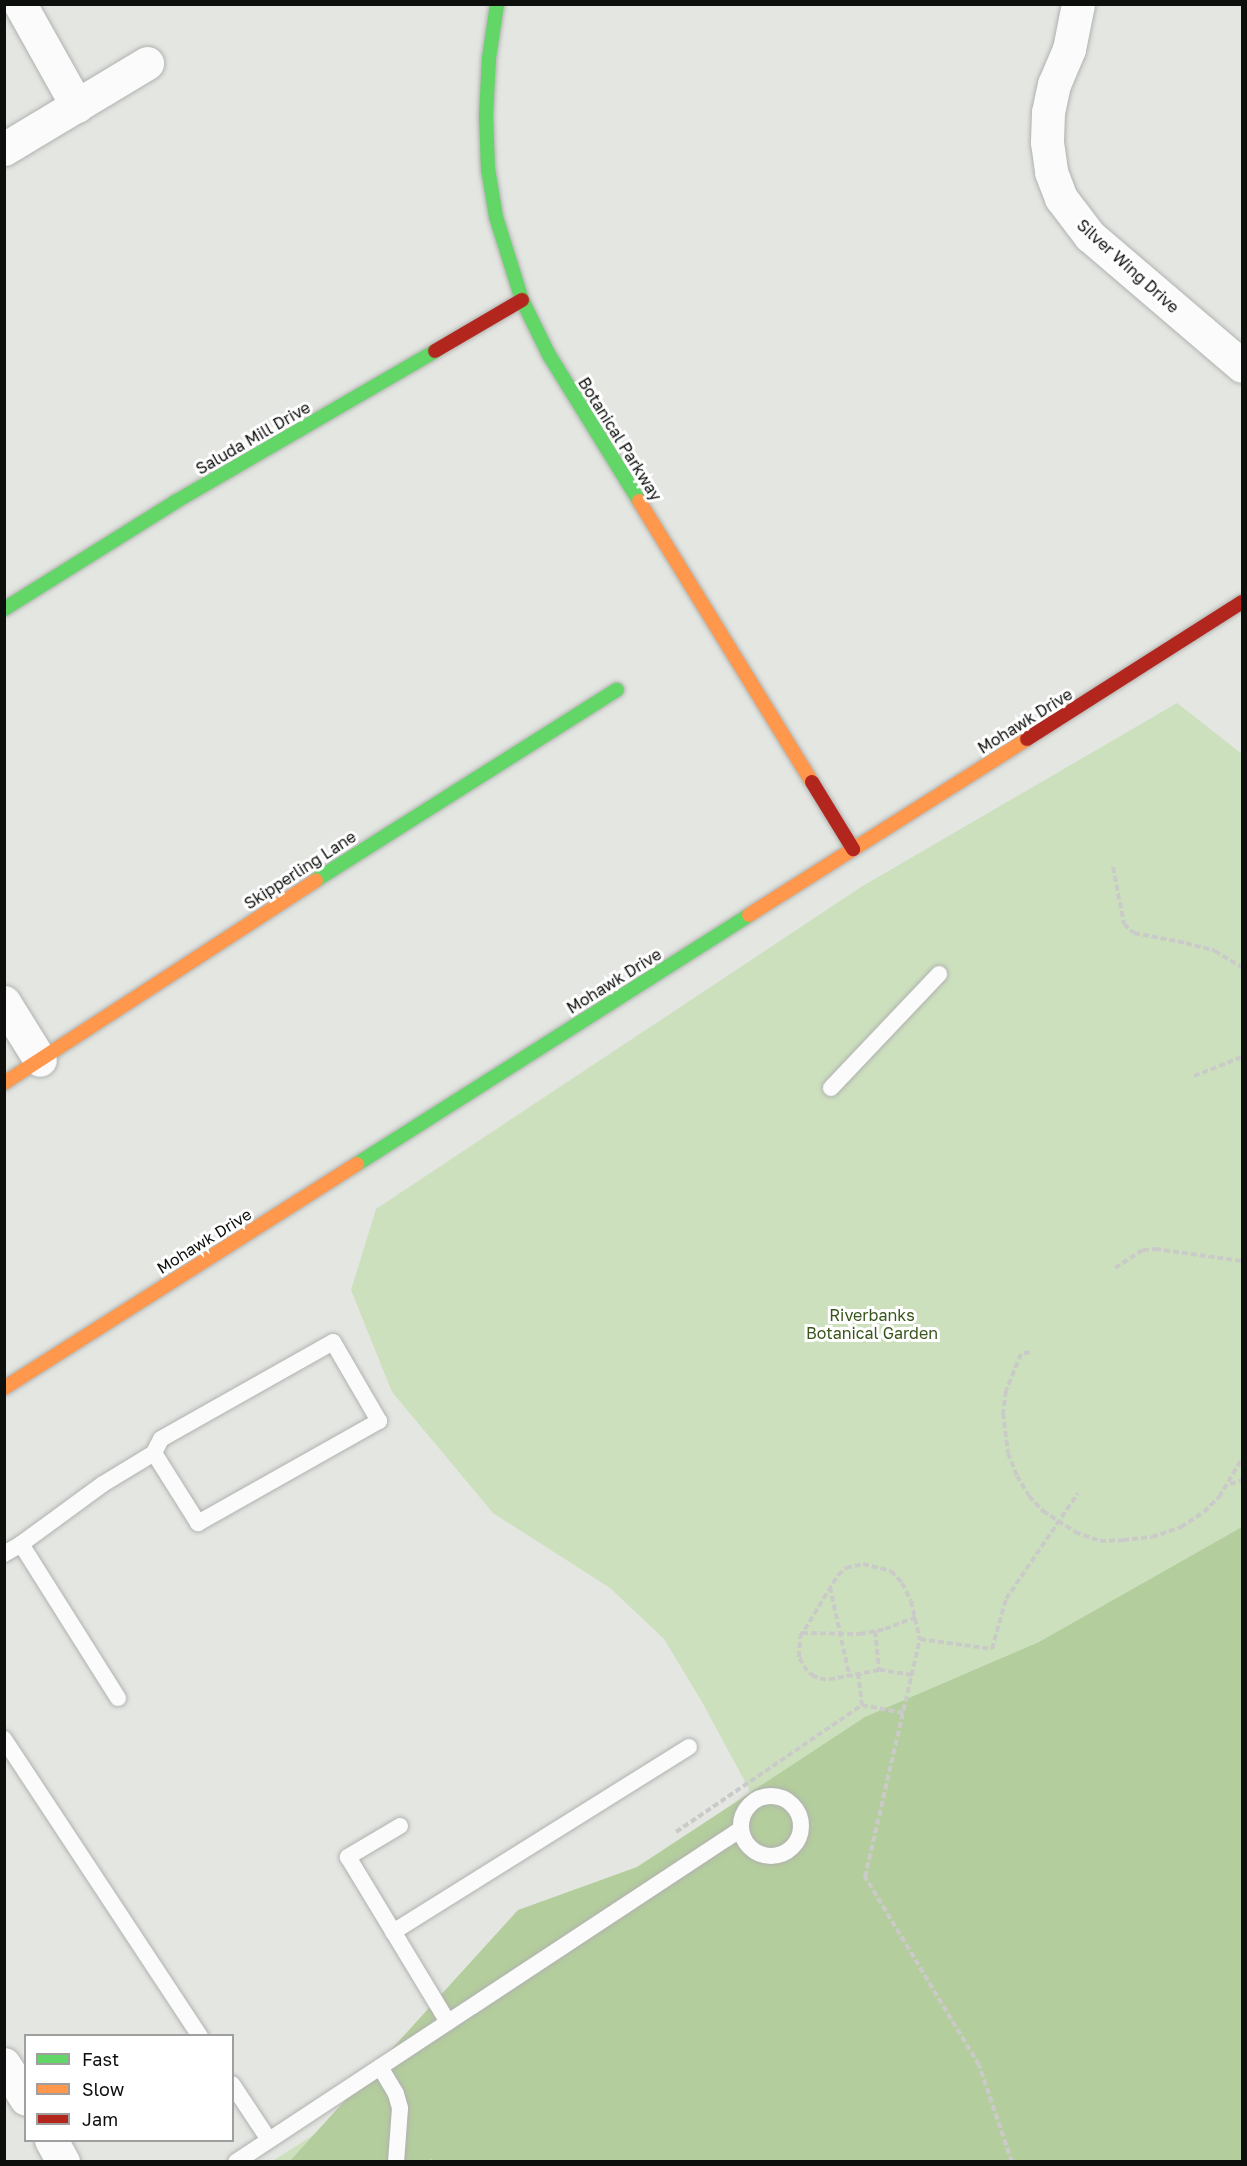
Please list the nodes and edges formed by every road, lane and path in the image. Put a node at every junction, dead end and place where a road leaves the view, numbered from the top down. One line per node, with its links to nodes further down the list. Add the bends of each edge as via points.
1 (20, 4): 5 (street)
2 (497, 4): 7 (street, Botanical Parkway, via 489,58 488,169 496,217)
3 (1078, 4): 8 (street, Silver Wing Drive, via 1069,49 1054,84 1048,112 1051,172 1060,198 1090,236)
4 (147, 63): 5 (street)
5 (77, 106): 6 (street)
6 (4, 149)
7 (522, 300): 10 (street, Saluda Mill Drive, via 176,502); 12 (street, Botanical Parkway, via 549,355)
8 (1242, 366)
9 (1242, 602): 12 (street, Mohawk Drive)
10 (4, 609)
11 (617, 690): 18 (street, Skipperling Lane)
12 (853, 849): 25 (street, Mohawk Drive)
13 (1113, 867): 14 (path, via 1124,924 1134,933 1215,951)
14 (1242, 966)
15 (939, 974): 21 (lane)
16 (4, 1002): 18 (street)
17 (1242, 1057): 19 (path)
18 (40, 1060): 20 (street, Skipperling Lane)
19 (1194, 1076)
20 (4, 1083)
21 (831, 1088)
22 (1242, 1261): 23 (path, via 1155,1249 1143,1250)
23 (1115, 1268)
24 (1030, 1352): 31 (path, via 1021,1354 1006,1391 1004,1434 1017,1476 1029,1496)
25 (4, 1388)
26 (157, 1446): 26 (lane, via 333,1342 379,1421 198,1523); 32 (lane)
27 (1242, 1459): 29 (path)
28 (1242, 1480): 29 (path)
29 (1229, 1484): 31 (path, via 1204,1512 1181,1527 1152,1537 1100,1541)
30 (1078, 1493): 31 (path)
31 (1058, 1522): 39 (path, via 1006,1599 992,1649)
32 (21, 1544): 33 (lane); 44 (lane)
33 (4, 1554)
34 (830, 1587): 35 (path, via 846,1568 863,1564 880,1567 891,1571 902,1583); 37 (path); 38 (path)
35 (916, 1617): 36 (path); 39 (path)
36 (875, 1631): 38 (path); 40 (path)
37 (801, 1633): 38 (path); 42 (path, via 800,1657 807,1671 826,1680)
38 (842, 1635): 42 (path)
39 (920, 1639): 43 (path)
40 (879, 1670): 41 (path); 43 (path)
41 (858, 1673): 42 (path); 45 (path)
42 (849, 1674)
43 (912, 1675): 46 (path)
44 (118, 1698)
45 (862, 1705): 46 (path); 51 (path)
46 (903, 1713): 64 (path, via 865,1876 979,2065)
47 (4, 1739): 54 (lane)
48 (688, 1747): 52 (lane)
49 (400, 1826): 52 (lane, via 348,1857)
50 (741, 1829): 53 (lane)
51 (676, 1832)
52 (393, 1932): 53 (lane)
53 (448, 2022): 56 (lane)
54 (199, 2034)
55 (4, 2064): 58 (street)
56 (380, 2067): 59 (lane); 63 (lane, via 400,2109)
57 (234, 2087): 59 (lane)
58 (24, 2096)
59 (269, 2140): 62 (lane)
60 (52, 2142): 61 (street)
61 (63, 2162)
62 (236, 2162)
63 (396, 2162)
64 (1012, 2162)

